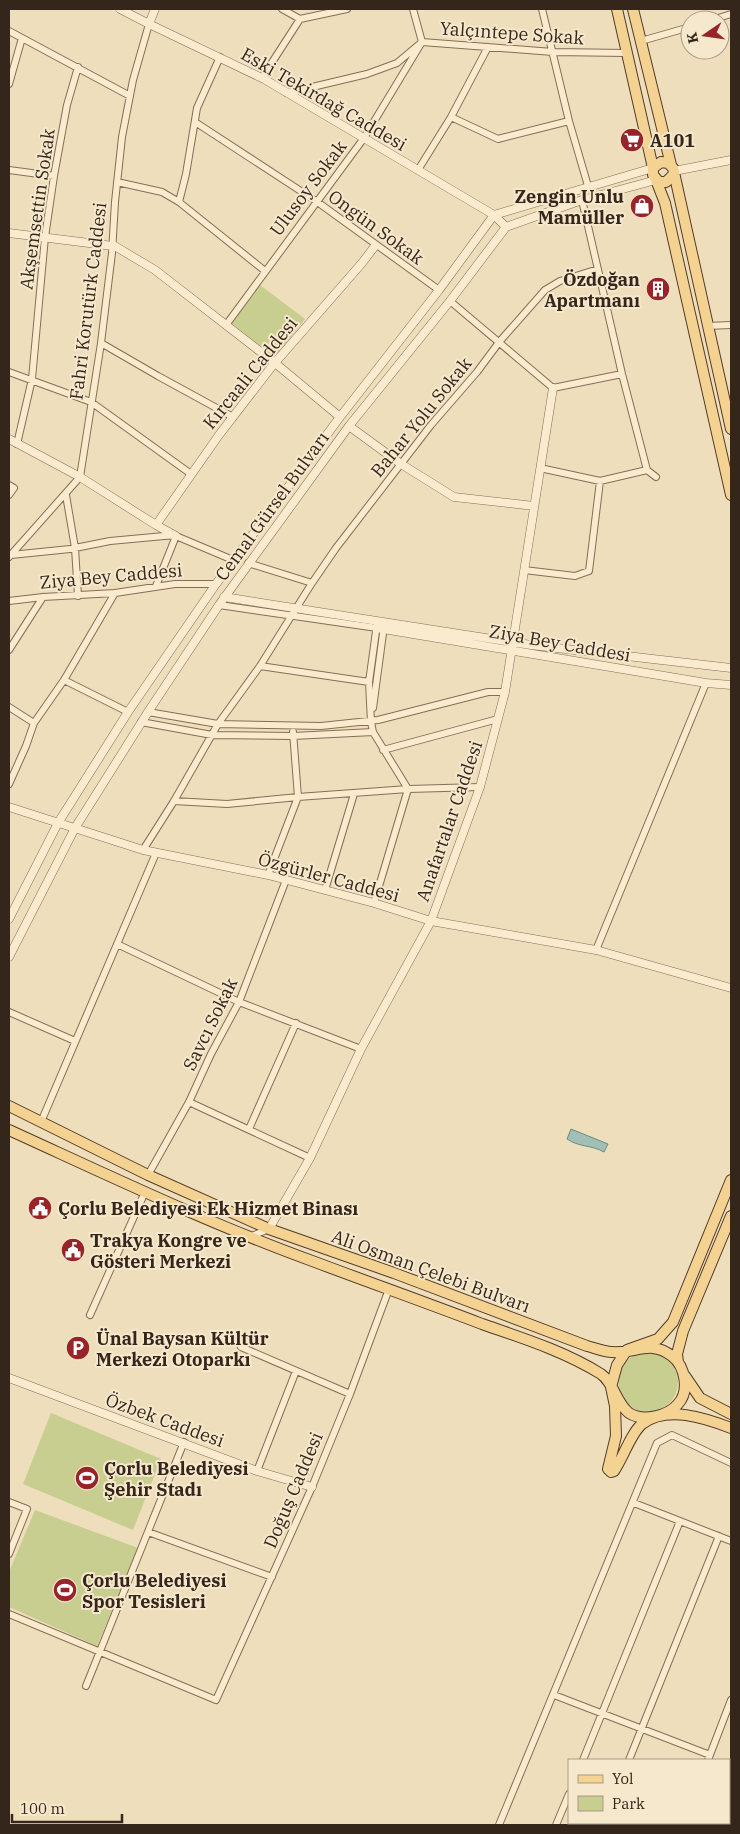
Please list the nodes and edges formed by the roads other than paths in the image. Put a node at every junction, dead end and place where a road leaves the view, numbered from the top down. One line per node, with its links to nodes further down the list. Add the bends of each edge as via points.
1 (120, 9): 10 (street, Eski Tekirdağ Caddesi)
2 (155, 9): 10 (street)
3 (282, 9): 9 (street)
4 (347, 9): 9 (street)
5 (413, 9): 15 (street)
6 (542, 9): 17 (street)
7 (617, 9): 18 (main road)
8 (633, 9): 14 (main road)
9 (300, 19): 21 (street)
10 (148, 24): 19 (street, Eski Tekirdağ Caddesi); 24 (street, Fahri Korutürk Caddesi)
11 (680, 30): 14 (street)
12 (9, 31): 13 (street)
13 (22, 38): 20 (street); 22 (street)
14 (641, 41): 33 (main road)
15 (422, 42): 16 (street, Yalçıntepe Sokak); 23 (street, Yalçıntepe Sokak, via 397,63 367,74); 28 (street, Ulusoy Sokak)
16 (488, 48): 17 (street, Yalçıntepe Sokak); 25 (street)
17 (553, 52): 18 (street, Yalçıntepe Sokak); 26 (street)
18 (627, 53): 30 (main road)
19 (220, 57): 21 (street, Eski Tekirdağ Caddesi); 27 (street, via 197,108)
20 (78, 67): 24 (street); 34 (street, Akşemsettin Sokak, via 67,105)
21 (262, 78): 23 (street, Eski Tekirdağ Caddesi)
22 (9, 84)
23 (288, 93): 28 (street, Eski Tekirdağ Caddesi)
24 (130, 96): 36 (street, Fahri Korutürk Caddesi)
25 (452, 117): 26 (street, via 498,139); 32 (street)
26 (569, 121): 37 (street)
27 (195, 122): 39 (street, Ongün Sokak); 40 (street)
28 (364, 138): 32 (street, Eski Tekirdağ Caddesi); 39 (street, Ulusoy Sokak)
29 (731, 160): 33 (street)
30 (653, 168): 33 (main road, via 661,162); 35 (main road); 37 (street)
31 (9, 170): 34 (street)
32 (418, 170): 41 (street, Eski Tekirdağ Caddesi)
33 (673, 170): 35 (main road, via 666,182); 53 (main road)
34 (54, 176): 44 (street, Akşemsettin Sokak)
35 (656, 180): 38 (street); 78 (main road, via 665,203)
36 (117, 182): 40 (street, via 162,192); 45 (street, Fahri Korutürk Caddesi)
37 (588, 186): 41 (street)
38 (582, 200): 42 (street); 47 (street)
39 (316, 201): 46 (street, Ongün Sokak); 48 (street, Ulusoy Sokak)
40 (178, 202): 48 (street)
41 (494, 215): 42 (street, Eski Tekirdağ Caddesi); 49 (street, Cemal Gürsel Bulvarı)
42 (506, 226): 50 (street, Cemal Gürsel Bulvarı)
43 (9, 233): 44 (street)
44 (45, 237): 45 (street); 59 (street, Akşemsettin Sokak)
45 (113, 246): 51 (street, via 155,270); 55 (street, Fahri Korutürk Caddesi)
46 (376, 246): 49 (street, Ongün Sokak); 56 (street, Kırcaali Caddesi)
47 (598, 269): 54 (street, Bahar Yolu Sokak, via 560,281 545,290); 58 (street)
48 (265, 270): 51 (street, Ulusoy Sokak)
49 (439, 290): 63 (street, Cemal Gürsel Bulvarı)
50 (450, 301): 54 (street); 64 (street, Cemal Gürsel Bulvarı)
51 (226, 325): 56 (street)
52 (731, 325): 53 (street)
53 (708, 326): 65 (main road)
54 (500, 341): 60 (street); 68 (street, Bahar Yolu Sokak)
55 (101, 342): 61 (street, Fahri Korutürk Caddesi); 62 (street)
56 (275, 363): 62 (street, Kırcaali Caddesi); 63 (street)
57 (9, 372): 59 (street)
58 (622, 374): 60 (street); 70 (street)
59 (32, 379): 61 (street); 67 (street, Akşemsettin Sokak)
60 (553, 388): 69 (street, Anafartalar Caddesi)
61 (91, 402): 71 (street); 72 (street, Fahri Korutürk Caddesi)
62 (233, 417): 71 (street, Kırcaali Caddesi)
63 (340, 417): 84 (street, Cemal Gürsel Bulvarı)
64 (348, 426): 68 (street); 85 (street, Cemal Gürsel Bulvarı)
65 (731, 429)
66 (9, 439): 67 (street)
67 (17, 444): 72 (street)
68 (401, 464): 79 (street, via 454,497); 87 (street, Bahar Yolu Sokak)
69 (540, 468): 74 (street); 79 (street, Anafartalar Caddesi)
70 (647, 470): 73 (street); 74 (street)
71 (191, 474): 80 (street, Kırcaali Caddesi)
72 (80, 477): 76 (street); 80 (street)
73 (656, 477)
74 (600, 481): 86 (street, via 589,571 575,576)
75 (9, 486): 77 (street, via 14,488)
76 (66, 494): 82 (street); 83 (street)
77 (9, 495)
78 (731, 495)
79 (534, 506): 86 (street, Anafartalar Caddesi)
80 (156, 525): 81 (street)
81 (176, 536): 82 (street, via 110,541); 84 (street); 89 (street)
82 (75, 548): 83 (street); 91 (street)
83 (10, 556)
84 (233, 560): 88 (street, Cemal Gürsel Bulvarı)
85 (248, 563): 87 (street); 93 (street, Cemal Gürsel Bulvarı)
86 (524, 570): 99 (street, Anafartalar Caddesi)
87 (312, 583): 96 (street, Bahar Yolu Sokak)
88 (216, 584): 89 (street, Ziya Bey Caddesi); 109 (street, Cemal Gürsel Bulvarı)
89 (156, 586): 90 (street, Ziya Bey Caddesi)
90 (115, 593): 91 (street, Ziya Bey Caddesi); 103 (street)
91 (78, 596): 92 (street, Ziya Bey Caddesi)
92 (43, 597): 94 (street, Ziya Bey Caddesi); 100 (street)
93 (224, 597): 95 (street, Cemal Gürsel Bulvarı); 96 (street, Ziya Bey Caddesi)
94 (9, 601)
95 (219, 605): 97 (street, Ziya Bey Caddesi); 110 (street, Cemal Gürsel Bulvarı)
96 (296, 607): 97 (street, Bahar Yolu Sokak); 98 (street, Ziya Bey Caddesi)
97 (291, 614): 98 (street, Ziya Bey Caddesi); 101 (street, Bahar Yolu Sokak)
98 (381, 625): 99 (street, Ziya Bey Caddesi); 104 (street); 113 (street)
99 (512, 646): 102 (street, Ziya Bey Caddesi); 105 (street, Ziya Bey Caddesi); 107 (street, Anafartalar Caddesi)
100 (9, 650)
101 (260, 666): 104 (street); 115 (street, Bahar Yolu Sokak)
102 (731, 668)
103 (64, 680): 109 (street); 114 (street)
104 (368, 682): 113 (street)
105 (706, 683): 106 (street, Ziya Bey Caddesi); 139 (street)
106 (731, 685)
107 (505, 692): 111 (street, Anafartalar Caddesi); 113 (street, via 488,692)
108 (9, 707): 114 (street)
109 (128, 712): 128 (street, Cemal Gürsel Bulvarı)
110 (148, 712): 112 (street, Cemal Gürsel Bulvarı); 115 (street)
111 (498, 719): 120 (street); 122 (street, Anafartalar Caddesi)
112 (142, 722): 118 (street); 129 (street, Cemal Gürsel Bulvarı)
113 (371, 722): 116 (street); 117 (street)
114 (34, 723): 121 (street)
115 (218, 724): 116 (street); 118 (street, Bahar Yolu Sokak)
116 (293, 727): 119 (street)
117 (373, 732): 119 (street); 120 (street)
118 (212, 734): 119 (street); 126 (street, Bahar Yolu Sokak)
119 (293, 736): 125 (street)
120 (384, 750): 123 (street)
121 (9, 784)
122 (480, 788): 123 (street); 137 (street, Anafartalar Caddesi)
123 (408, 789): 124 (street); 135 (street)
124 (354, 794): 125 (street); 134 (street)
125 (298, 797): 126 (street, via 227,804); 132 (street)
126 (174, 801): 130 (street, Bahar Yolu Sokak)
127 (9, 807): 128 (street, Özgürler Caddesi)
128 (58, 823): 129 (street, Özgürler Caddesi); 136 (street, Cemal Gürsel Bulvarı)
129 (75, 828): 130 (street, Özgürler Caddesi); 140 (street, Cemal Gürsel Bulvarı)
130 (143, 850): 131 (street, Özgürler Caddesi)
131 (156, 853): 132 (street, Özgürler Caddesi); 138 (street)
132 (268, 875): 133 (street, Özgürler Caddesi)
133 (286, 880): 134 (street, Özgürler Caddesi); 142 (street, Savcı Sokak)
134 (325, 890): 135 (street, Özgürler Caddesi)
135 (374, 903): 137 (street, Özgürler Caddesi)
136 (9, 919)
137 (431, 921): 139 (street, Özgürler Caddesi); 146 (street, Anafartalar Caddesi)
138 (117, 944): 142 (street); 145 (street)
139 (596, 950): 141 (street, Özgürler Caddesi)
140 (9, 957)
141 (731, 988)
142 (239, 1002): 144 (street); 147 (street, Savcı Sokak)
143 (9, 1012): 145 (street)
144 (296, 1023): 146 (street); 151 (street)
145 (75, 1041): 149 (street)
146 (361, 1049): 152 (street, Anafartalar Caddesi)
147 (189, 1102): 151 (street); 153 (street, Savcı Sokak)
148 (9, 1106): 149 (main road, Ali Osman Çelebi Bulvarı)
149 (41, 1122): 153 (main road, Ali Osman Çelebi Bulvarı)
150 (9, 1130): 155 (main road, Ali Osman Çelebi Bulvarı)
151 (249, 1130): 152 (street)
152 (310, 1158): 157 (street, Anafartalar Caddesi)
153 (148, 1175): 157 (main road, Ali Osman Çelebi Bulvarı)
154 (731, 1180): 162 (main road, via 673,1322 658,1338)
155 (145, 1192): 158 (main road, Ali Osman Çelebi Bulvarı); 160 (street)
156 (731, 1216): 163 (main road, via 682,1332)
157 (269, 1229): 158 (street); 162 (main road, Ali Osman Çelebi Bulvarı, via 586,1346 613,1352)
158 (249, 1237): 159 (main road, Ali Osman Çelebi Bulvarı)
159 (389, 1289): 167 (main road, Ali Osman Çelebi Bulvarı, via 555,1350 606,1378); 168 (street, Doğuş Caddesi)
160 (90, 1315)
161 (241, 1347): 164 (street)
162 (628, 1350): 163 (main road, via 656,1347); 167 (main road, via 617,1365)
163 (678, 1362): 165 (main road)
164 (296, 1372): 168 (street); 174 (street)
165 (684, 1375): 169 (main road, via 685,1387 678,1404); 170 (main road, via 700,1398)
166 (9, 1378): 172 (street, Özbek Caddesi)
167 (611, 1387): 169 (main road, via 621,1405 636,1416); 169 (main road, via 616,1436 609,1471 616,1469 642,1425)
168 (350, 1394): 175 (street, Doğuş Caddesi)
169 (664, 1414): 171 (main road, via 690,1415)
170 (731, 1414)
171 (731, 1428)
172 (184, 1442): 174 (street, Özbek Caddesi); 179 (street)
173 (731, 1463): 177 (street, via 672,1435 658,1443)
174 (257, 1471): 175 (street, Özbek Caddesi)
175 (312, 1487): 183 (street, Doğuş Caddesi)
176 (9, 1502): 182 (street, via 27,1509)
177 (634, 1503): 178 (street); 187 (street)
178 (680, 1521): 180 (street); 189 (street)
179 (148, 1532): 183 (street); 185 (street)
180 (719, 1536): 181 (street); 190 (street)
181 (731, 1541)
182 (9, 1554)
183 (272, 1577): 185 (street, Doğuş Caddesi, via 216,1700)
184 (10, 1617): 185 (street)
185 (100, 1652): 186 (street)
186 (86, 1686)
187 (554, 1695): 189 (street); 195 (street)
188 (731, 1700): 191 (street)
189 (602, 1714): 190 (street); 192 (street)
190 (641, 1729): 191 (street); 193 (street)
191 (709, 1758)
192 (583, 1759)
193 (629, 1759)
194 (568, 1796): 196 (street)
195 (499, 1825)
196 (556, 1825)

